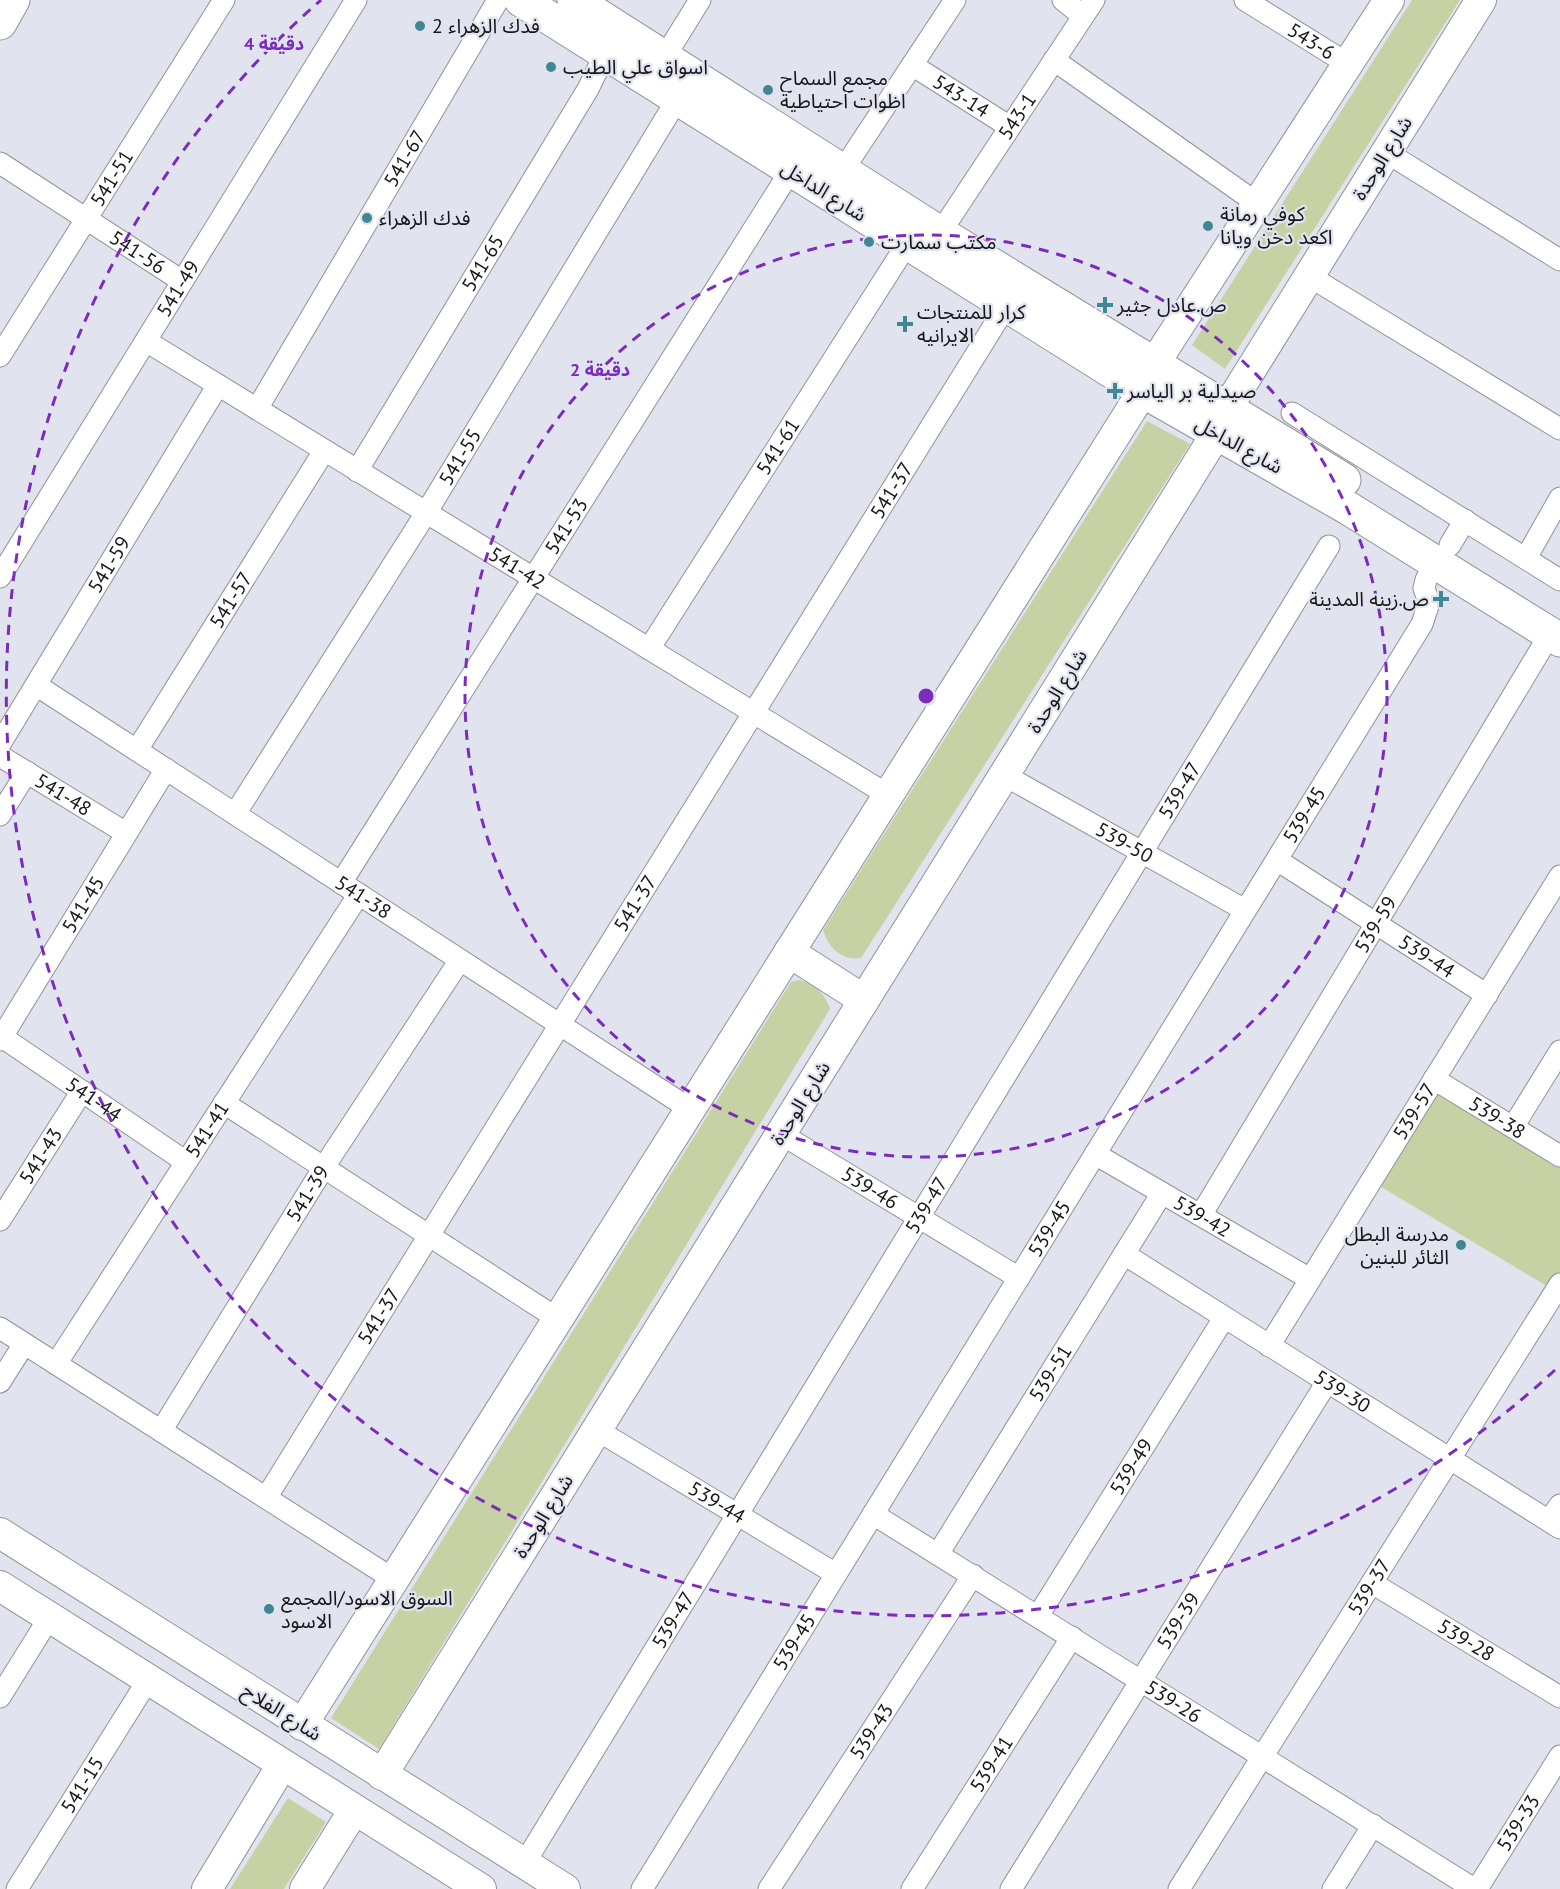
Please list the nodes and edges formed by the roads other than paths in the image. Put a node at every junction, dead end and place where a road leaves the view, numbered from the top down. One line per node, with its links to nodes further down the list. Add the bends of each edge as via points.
1 (13, 0): 14 (main road)
2 (224, 0): 27 (street, 541-51)
3 (356, 0): 32 (street, 541-49)
4 (498, 0): 38 (street, 541-67)
5 (521, 0): 15 (main road, شارع الداخل)
6 (574, 0): 16 (main road, شارع الداخل)
7 (700, 0): 16 (street)
8 (955, 0): 19 (street)
9 (1063, 0): 13 (street)
10 (1245, 0): 18 (street, 543-6)
11 (1389, 0): 18 (street)
12 (1481, 0): 22 (street, شارع الوحدة)
13 (1089, 8): 17 (street, 543-1)
14 (0, 23)
15 (605, 54): 20 (main road, شارع الداخل); 43 (street, 541-65, via 588,89)
16 (664, 58): 25 (main road, شارع الداخل)
17 (1054, 60): 21 (street, 543-1); 26 (street)
18 (1348, 64): 26 (street)
19 (912, 65): 21 (street, 543-14); 25 (street)
20 (678, 98): 24 (main road, شارع الداخل); 45 (street, 541-55)
21 (1010, 127): 28 (street, 543-1)
22 (1386, 152): 30 (street); 31 (street, شارع الوحدة)
23 (0, 164): 27 (street, 541-56)
24 (791, 170): 29 (main road, شارع الداخل); 50 (street, 541-53)
25 (843, 170): 28 (main road, شارع الداخل)
26 (1258, 204): 36 (street)
27 (86, 220): 32 (street, 541-56); 35 (street, 541-51)
28 (940, 233): 36 (main road, شارع الداخل)
29 (907, 244): 33 (main road, شارع الداخل); 53 (street, 541-61)
30 (1560, 260)
31 (1309, 276): 40 (street, شارع الوحدة); 41 (street)
32 (183, 282): 34 (street, 541-49)
33 (1006, 306): 36 (main road, شارع الداخل); 55 (street, 541-37)
34 (146, 341): 37 (street, 541-42); 49 (street, 541-49)
35 (0, 356)
36 (1149, 378): 40 (main road, شارع الداخل); 62 (street)
37 (218, 385): 38 (street, 541-42); 54 (street, 541-59)
38 (257, 409): 42 (street, 541-42)
39 (1292, 413): 46 (street)
40 (1222, 420): 46 (main road, شارع الداخل); 61 (street, شارع الوحدة)
41 (1560, 429)
42 (324, 451): 43 (street, 541-42); 57 (street, 541-57)
43 (357, 471): 45 (street, 541-42)
44 (1560, 498): 48 (street)
45 (426, 513): 50 (street, 541-42); 63 (street, 541-55)
46 (1450, 542): 48 (street); 52 (main road, شارع الداخل); 67 (street, 539-45, via 1426,580 1424,588 1429,603 1422,624)
47 (1329, 546): 66 (street, 539-47)
48 (1526, 558): 51 (street)
49 (0, 577)
50 (533, 578): 53 (street, 541-42); 69 (street, 541-53)
51 (1560, 580)
52 (1557, 629): 71 (street, 539-59)
53 (650, 649): 55 (street, 541-42)
54 (36, 685): 56 (street, 541-59); 57 (street, 541-38)
55 (754, 713): 62 (street, 541-42); 76 (street, 541-37)
56 (0, 744)
57 (136, 750): 59 (street, 541-38)
58 (0, 756): 60 (street, 541-48)
59 (166, 769): 63 (street, 541-38); 65 (street, 541-45)
60 (27, 772): 64 (street); 65 (street, 541-48)
61 (1004, 775): 66 (street, 539-50); 75 (street, شارع الوحدة)
62 (888, 795): 72 (street)
63 (235, 814): 69 (street, 541-38)
64 (0, 815)
65 (126, 833): 77 (street, 541-45)
66 (1142, 852): 70 (street, 539-50); 91 (street, 539-47)
67 (1277, 860): 70 (street, 539-45); 71 (street, 539-44)
68 (1560, 876): 74 (street, 539-57)
69 (350, 888): 73 (street, 541-38); 81 (street, 541-41)
70 (1245, 910): 85 (street, 539-45)
71 (1376, 924): 74 (street, 539-44); 90 (street, 539-59)
72 (789, 952): 75 (street); 82 (street)
73 (460, 960): 76 (street, 541-38); 88 (street, 541-39)
74 (1486, 995): 79 (street, 539-57)
75 (864, 1000): 84 (street, شارع الوحدة)
76 (560, 1025): 82 (street, 541-38); 93 (street, 541-37)
77 (1, 1039): 80 (street, 541-44)
78 (1560, 1051): 83 (street)
79 (1434, 1079): 83 (street, 539-38); 96 (street, 539-57)
80 (82, 1091): 87 (street, 541-44); 92 (street, 541-43)
81 (224, 1103): 87 (street, 541-41); 88 (street)
82 (690, 1109): 99 (street)
83 (1512, 1127): 86 (street, 539-38)
84 (781, 1134): 91 (street, 539-46); 106 (street, شارع الوحدة)
85 (1095, 1154): 89 (street, 539-42); 95 (street, 539-45)
86 (1560, 1156)
87 (186, 1162): 103 (street, 541-41)
88 (324, 1167): 93 (street); 107 (street, 541-39)
89 (1162, 1193): 90 (street, 539-42); 94 (street, 539-51)
90 (1201, 1215): 96 (street, 539-42)
91 (918, 1218): 95 (street, 539-46); 110 (street, 539-47)
92 (0, 1220)
93 (429, 1235): 99 (street); 109 (street, 541-37)
94 (1124, 1254): 98 (street, 539-30); 114 (street, 539-51)
95 (1018, 1278): 111 (street, 539-45)
96 (1310, 1279): 102 (street, 539-57)
97 (1560, 1284): 108 (street, 539-37)
98 (1224, 1318): 102 (street, 539-30); 120 (street, 539-49)
99 (558, 1319): 117 (street)
100 (0, 1328): 101 (street)
101 (24, 1344): 103 (street); 104 (street)
102 (1269, 1346): 105 (street, 539-30)
103 (56, 1364): 107 (street)
104 (0, 1382)
105 (1327, 1382): 108 (street, 539-30); 124 (street, 539-39)
106 (597, 1430): 110 (street, 539-44); 131 (street, شارع الوحدة)
107 (161, 1431): 109 (street)
108 (1450, 1459): 112 (street, 539-30); 118 (street, 539-37)
109 (266, 1498): 117 (street)
110 (737, 1514): 115 (street, 539-44); 134 (street, 539-47)
111 (873, 1514): 114 (street, 539-26); 115 (street, 539-45)
112 (1556, 1518)
113 (0, 1533): 127 (street, شارع الفلاح)
114 (938, 1554): 116 (street, 539-26)
115 (836, 1574): 140 (street, 539-45)
116 (973, 1575): 120 (street, 539-26); 141 (street, 539-43)
117 (393, 1579): 127 (street)
118 (1372, 1582): 126 (street, 539-28); 128 (street, 539-37)
119 (0, 1586): 121 (street)
120 (1038, 1616): 122 (street, 539-26)
121 (50, 1618): 123 (street); 125 (street)
122 (1072, 1637): 124 (street, 539-26); 142 (street, 539-41)
123 (148, 1680): 130 (street); 135 (street, 541-15)
124 (1141, 1680): 128 (street, 539-26); 143 (street, 539-39)
125 (0, 1697)
126 (1560, 1697)
127 (302, 1725): 131 (street, شارع الفلاح)
128 (1262, 1756): 133 (street, 539-26); 144 (street, 539-37)
129 (1560, 1756): 146 (street, 539-33)
130 (282, 1765): 132 (street); 136 (street)
131 (382, 1775): 134 (street, شارع الفلاح)
132 (354, 1810): 137 (street); 138 (street)
133 (1372, 1825): 145 (street); 146 (street, 539-26)
134 (524, 1864): 139 (street, شارع الفلاح)
135 (17, 1889)
136 (207, 1889)
137 (305, 1889)
138 (481, 1889)
139 (565, 1889)
140 (642, 1889)
141 (769, 1889)
142 (912, 1889)
143 (1011, 1889)
144 (1179, 1889)
145 (1333, 1889)
146 (1476, 1889)

